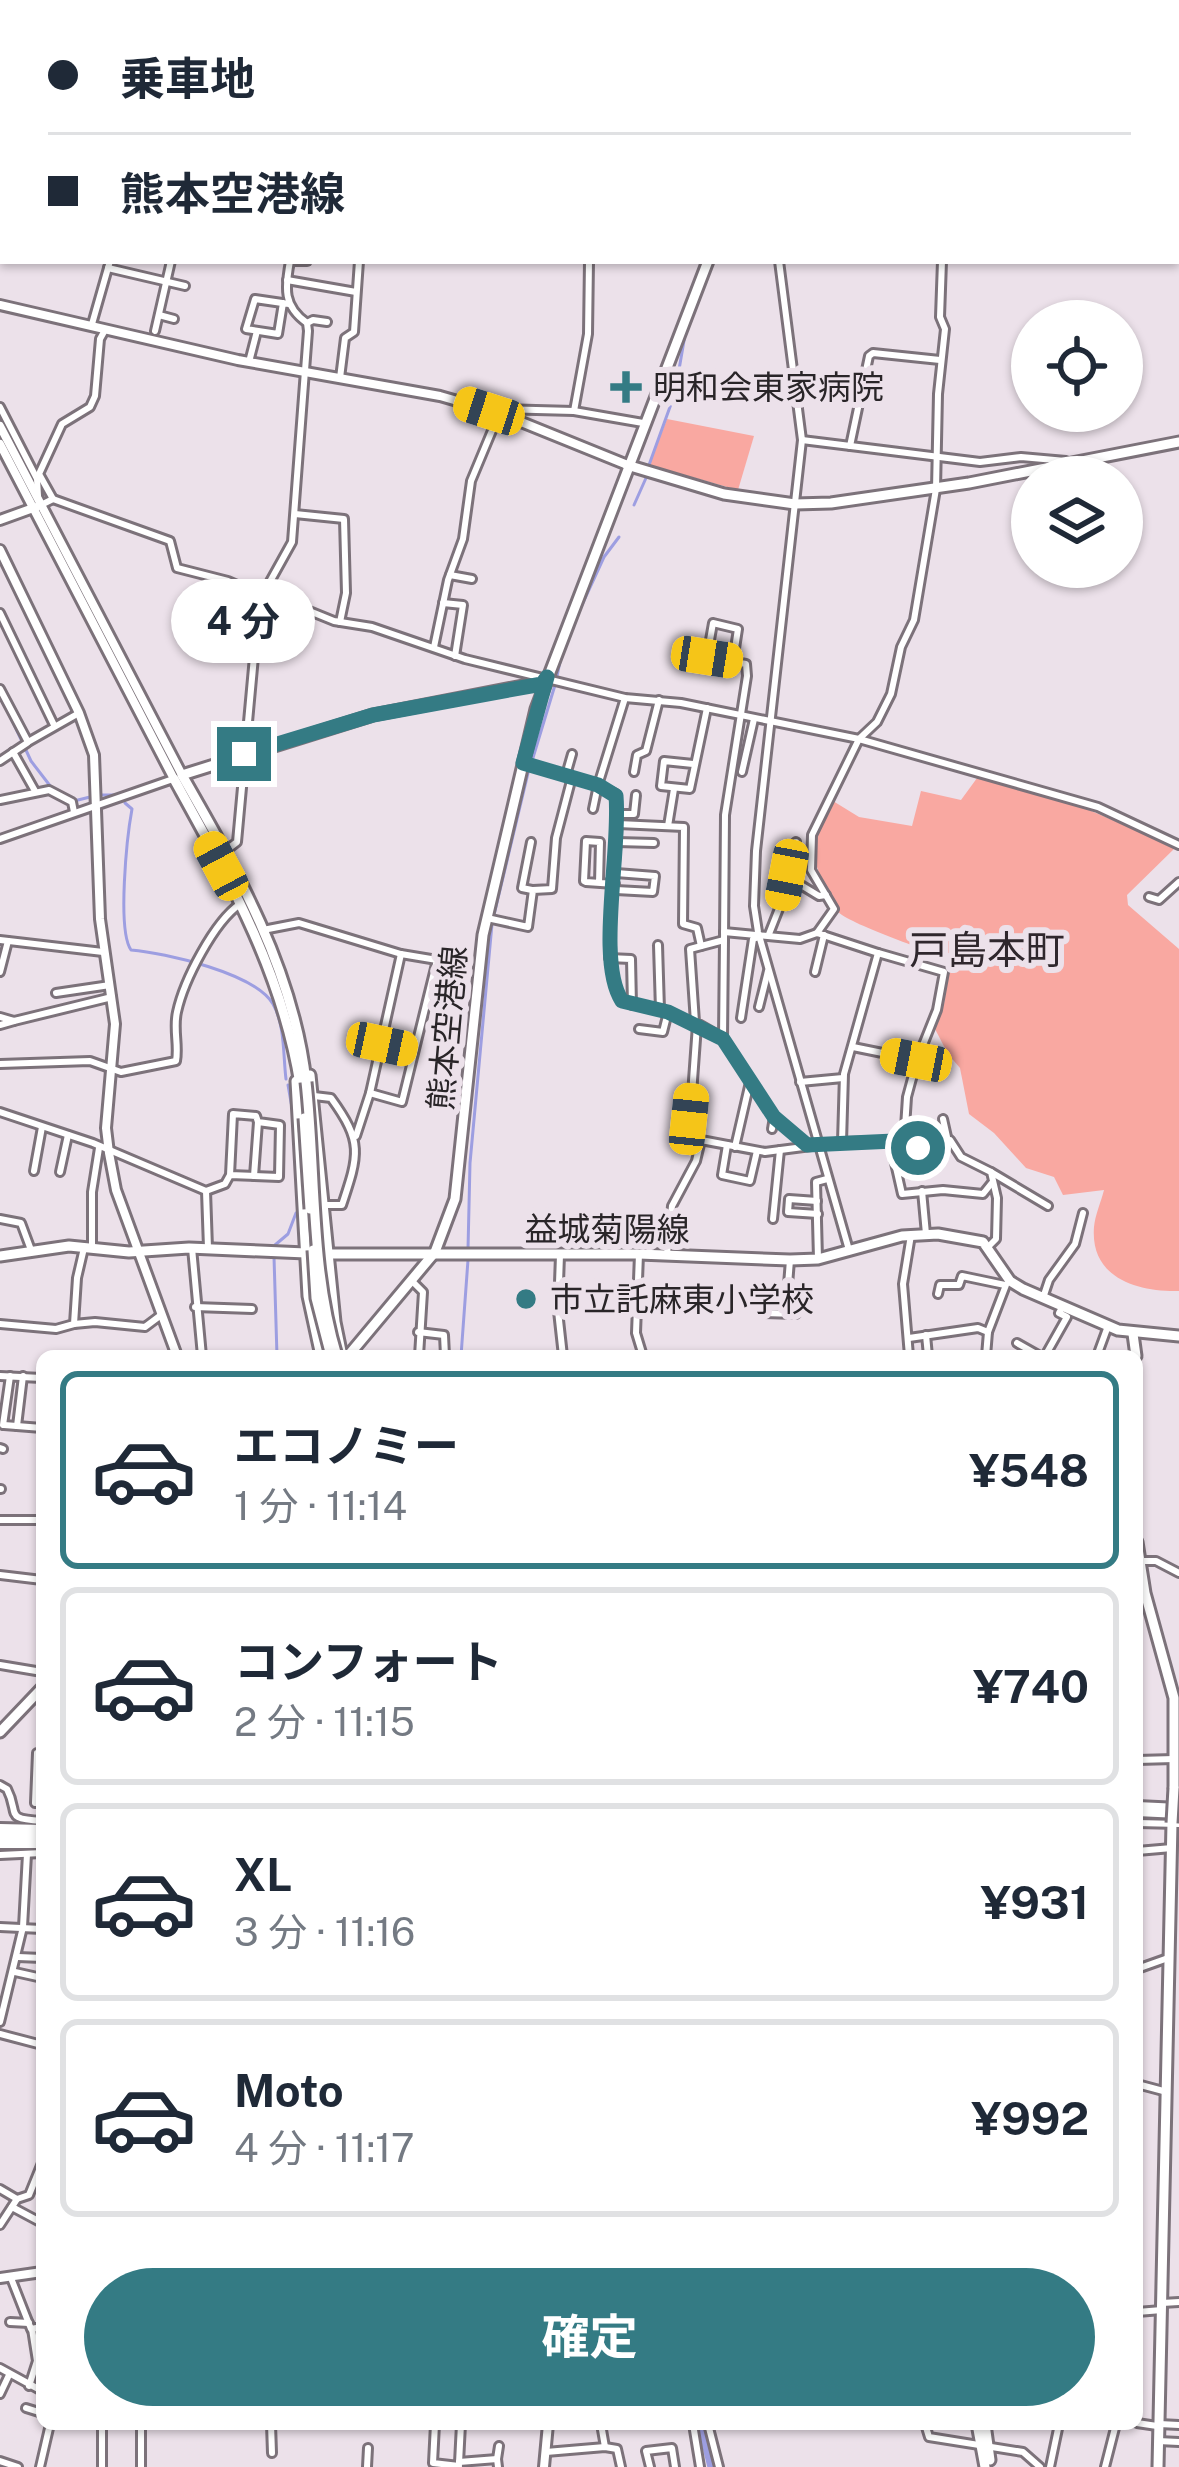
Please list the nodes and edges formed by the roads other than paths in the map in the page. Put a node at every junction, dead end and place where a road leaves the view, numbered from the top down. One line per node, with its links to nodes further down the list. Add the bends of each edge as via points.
1 (109, 264): 10 (street); 19 (street)
2 (170, 264): 10 (street)
3 (290, 264): 9 (street)
4 (358, 264): 12 (street)
5 (589, 264): 30 (street)
6 (707, 264): 32 (main road, 熊本空港線)
7 (778, 264): 28 (street)
8 (942, 264): 23 (street)
9 (287, 280): 12 (street); 13 (street)
10 (167, 281): 11 (street); 15 (street)
11 (185, 286)
12 (356, 292): 26 (street)
13 (286, 303): 18 (street); 22 (street, via 278,334); 22 (street, via 254,299 246,329)
14 (0, 305): 19 (street)
15 (159, 315): 16 (street); 21 (street)
16 (174, 319)
17 (327, 322): 18 (street)
18 (307, 323): 25 (street)
19 (92, 324): 20 (street)
20 (106, 327): 24 (street); 44 (street, via 95,396 62,424 39,474)
21 (155, 331)
22 (257, 331): 24 (street)
23 (940, 360): 27 (street, via 873,352); 39 (street)
24 (249, 362): 25 (street)
25 (306, 373): 26 (street); 46 (street)
26 (340, 378): 31 (street)
27 (861, 387): 28 (street); 37 (street)
28 (798, 392): 34 (street)
29 (0, 406): 44 (street)
30 (574, 411): 31 (street); 32 (street)
31 (499, 413): 41 (street); 49 (street, via 471,481)
32 (643, 423): 41 (main road, 熊本空港線)
33 (0, 426): 44 (street)
34 (802, 440): 37 (street); 45 (street)
35 (1179, 442): 38 (main road)
36 (0, 444): 44 (street)
37 (850, 446): 39 (street)
38 (1100, 456)
39 (938, 457): 40 (street); 43 (street)
40 (1011, 459)
41 (626, 464): 45 (main road, via 687,485); 58 (main road, 熊本空港線)
42 (1011, 474): 43 (main road)
43 (936, 489): 45 (main road); 68 (street, via 914,620 891,694)
44 (42, 502): 47 (street); 51 (street, via 170,541 177,568); 79 (street)
45 (795, 504): 66 (street)
46 (295, 514): 51 (street, via 292,542); 54 (street, via 344,519)
47 (0, 520)
48 (0, 550): 63 (street)
49 (450, 575): 50 (street); 52 (street)
50 (472, 578)
51 (264, 594): 54 (street); 71 (street)
52 (443, 603): 55 (street); 56 (street, via 463,605)
53 (0, 613): 67 (street)
54 (340, 622): 55 (street)
55 (434, 647): 56 (street)
56 (455, 656): 58 (street)
57 (733, 662): 57 (street, via 707,657 713,623 738,629); 64 (street, via 746,664)
58 (547, 677): 60 (street); 71 (main road, via 373,715); 74 (main road, 熊本空港線)
59 (0, 689): 69 (street)
60 (625, 698): 61 (street); 80 (street)
61 (659, 700): 62 (street); 76 (street)
62 (707, 708): 64 (street); 75 (street)
63 (79, 713): 67 (street); 85 (street, via 94,755)
64 (740, 715): 65 (street); 114 (street, via 725,814)
65 (754, 718): 66 (street); 77 (street)
66 (772, 721): 68 (street); 113 (street, via 756,851)
67 (54, 725): 69 (street)
68 (859, 739): 96 (street, via 1098,807); 106 (street, via 812,836 811,867)
69 (25, 744): 70 (street)
70 (13, 752): 73 (street); 82 (street)
71 (244, 754): 79 (main road); 97 (street, via 237,842)
72 (572, 754): 78 (street)
73 (0, 760)
74 (523, 763): 78 (street); 109 (main road, 熊本空港線)
75 (693, 764): 81 (street, via 690,789); 81 (street, via 663,763 660,784)
76 (634, 772)
77 (742, 772)
78 (569, 776): 80 (street); 105 (street, via 552,889)
79 (178, 777): 85 (street); 97 (main road); 108 (main road)
80 (598, 785): 86 (street); 88 (street, via 616,794)
81 (674, 789): 90 (street)
82 (36, 792): 84 (street); 87 (street, via 72,802)
83 (636, 795): 88 (street, via 634,814)
84 (0, 800)
85 (97, 808): 87 (street); 118 (street)
86 (593, 809)
87 (74, 812): 91 (street)
88 (618, 814): 89 (street)
89 (618, 824): 90 (street); 93 (street)
90 (668, 826): 117 (street, via 684,827 683,924 698,928)
91 (0, 839)
92 (531, 842): 99 (street)
93 (617, 842): 95 (street); 100 (street)
94 (796, 842): 101 (street)
95 (654, 843)
96 (1179, 844)
97 (224, 852): 108 (main road)
98 (516, 859): 99 (street)
99 (527, 862): 105 (street, via 522,888)
100 (616, 873): 104 (street); 104 (street, via 652,874 655,884 652,892)
101 (787, 875): 106 (street); 111 (street)
102 (1179, 882): 107 (street, via 1159,900)
103 (599, 883): 103 (street, via 584,881 586,841 600,842); 104 (street)
104 (615, 887): 121 (street)
105 (533, 890): 109 (street, via 528,927)
106 (826, 895): 112 (street, via 834,911)
107 (1149, 897)
108 (245, 902): 110 (main road); 141 (main road); 142 (street, via 224,915 199,963 176,1016 176,1061)
109 (487, 918): 192 (main road, 熊本空港線, via 461,1169)
110 (263, 930): 120 (street, via 299,923); 141 (main road, via 286,988)
111 (769, 934): 112 (street); 113 (street)
112 (820, 934): 119 (street); 124 (street)
113 (758, 935): 114 (street); 122 (street); 131 (street)
114 (724, 936): 117 (street); 135 (street)
115 (4, 940): 118 (street); 123 (street)
116 (658, 945): 130 (street)
117 (701, 946): 133 (street, via 691,949)
118 (103, 952): 125 (street)
119 (878, 953): 137 (street); 139 (street, via 944,972)
120 (401, 954): 136 (street); 138 (street, via 437,961)
121 (609, 958): 128 (street, via 615,991); 128 (street, via 631,959)
122 (769, 971): 129 (street); 145 (street)
123 (0, 972)
124 (815, 972)
125 (110, 985): 126 (street); 127 (street)
126 (56, 993)
127 (112, 997): 132 (street); 142 (street)
128 (632, 1005): 130 (street)
129 (759, 1007)
130 (664, 1011): 133 (street); 134 (street, via 665,1031)
131 (741, 1018)
132 (0, 1020)
133 (695, 1022): 135 (street); 157 (street, via 689,1119)
134 (639, 1029)
135 (723, 1039): 144 (street)
136 (382, 1044): 138 (street); 146 (street)
137 (853, 1047): 139 (street); 143 (street)
138 (414, 1051): 146 (street, via 402,1102)
139 (916, 1060): 160 (street)
140 (0, 1064): 142 (street, via 90,1061)
141 (301, 1066): 147 (main road); 193 (main road); 223 (main road, bridge, via 319,1250)
142 (113, 1072): 164 (street)
143 (843, 1078): 145 (street); 159 (street)
144 (750, 1082): 149 (street); 163 (street)
145 (800, 1082): 161 (street)
146 (370, 1093): 155 (street)
147 (312, 1096): 155 (street, via 331,1098); 177 (main road)
148 (0, 1113): 152 (street)
149 (774, 1117): 153 (street); 162 (street)
150 (943, 1119): 156 (street)
151 (259, 1122): 170 (street, via 233,1114); 171 (street); 171 (street, via 280,1125 280,1177)
152 (42, 1126): 154 (street); 167 (street)
153 (772, 1129)
154 (68, 1135): 164 (street); 168 (street)
155 (356, 1136): 177 (street, via 342,1205)
156 (950, 1139): 160 (street, via 922,1148); 169 (street, via 961,1156)
157 (701, 1140): 163 (street); 196 (street, via 672,1206)
158 (890, 1141): 159 (street); 160 (street); 175 (street, via 902,1194)
159 (842, 1142): 161 (street)
160 (904, 1143)
161 (818, 1144): 162 (street); 172 (street)
162 (807, 1145): 165 (street)
163 (731, 1146): 166 (street); 166 (street, via 722,1175 749,1181)
164 (104, 1150): 174 (street); 186 (street); 191 (street)
165 (780, 1150): 166 (street); 182 (street)
166 (757, 1151)
167 (34, 1171)
168 (60, 1172)
169 (991, 1172): 173 (street); 178 (street)
170 (230, 1175): 171 (street); 174 (street)
171 (254, 1176)
172 (827, 1179): 176 (street, via 816,1182); 190 (street)
173 (991, 1184): 175 (street, via 983,1194); 185 (street, via 996,1239)
174 (206, 1191): 188 (street)
175 (922, 1191): 183 (street)
176 (817, 1201): 180 (street); 180 (street, via 789,1199 788,1212)
177 (323, 1205): 194 (main road)
178 (1048, 1206)
179 (1083, 1213): 204 (street)
180 (818, 1214): 199 (street)
181 (0, 1219): 189 (street, via 21,1223)
182 (773, 1219)
183 (926, 1234): 184 (main road, 益城菊陽線); 185 (main road, 益城菊陽線, via 965,1236)
184 (911, 1235): 190 (main road, 益城菊陽線); 218 (street, via 903,1284)
185 (988, 1247): 202 (main road)
186 (88, 1248): 189 (main road, 益城菊陽線); 191 (main road, 益城菊陽線); 211 (street)
187 (192, 1248): 188 (main road, 益城菊陽線); 191 (main road, 益城菊陽線); 205 (street)
188 (208, 1249): 193 (main road, 益城菊陽線)
189 (31, 1250): 198 (main road, 益城菊陽線)
190 (849, 1250): 199 (main road, 益城菊陽線)
191 (139, 1251): 209 (street)
192 (435, 1252): 194 (main road, 益城菊陽線); 197 (main road, 益城菊陽線); 201 (main road, 熊本空港線)
193 (304, 1253): 194 (main road, 益城菊陽線); 222 (main road)
194 (329, 1254): 224 (main road)
195 (639, 1254): 196 (main road, 益城菊陽線); 197 (main road, 益城菊陽線); 229 (street)
196 (667, 1254): 200 (main road, 益城菊陽線)
197 (560, 1255): 228 (street)
198 (0, 1256)
199 (818, 1258): 200 (main road, 益城菊陽線)
200 (790, 1260): 208 (street, via 794,1293 767,1296 764,1313)
201 (413, 1282): 213 (street, via 423,1292); 225 (main road, 熊本空港線)
202 (1008, 1283): 203 (street, via 962,1276); 204 (main road); 214 (street)
203 (938, 1294)
204 (1043, 1298): 206 (main road)
205 (195, 1306): 207 (street); 221 (street)
206 (1063, 1306): 212 (main road); 234 (street, via 1067,1317)
207 (252, 1309)
208 (796, 1314)
209 (161, 1315): 211 (street, via 145,1328); 220 (street)
210 (0, 1324): 211 (street)
211 (74, 1324)
212 (1108, 1326): 215 (main road); 235 (street)
213 (418, 1332): 226 (street); 227 (street, via 444,1335)
214 (988, 1332): 216 (street); 232 (street)
215 (1132, 1334): 217 (main road); 236 (main road)
216 (926, 1336): 218 (street); 231 (street)
217 (1179, 1336)
218 (909, 1338): 230 (street)
219 (1017, 1343): 233 (street)
220 (175, 1350)
221 (201, 1350)
222 (320, 1350)
223 (339, 1350)
224 (339, 1350)
225 (346, 1350)
226 (419, 1350)
227 (445, 1350)
228 (562, 1350)
229 (642, 1350)
230 (910, 1350)
231 (927, 1350)
232 (986, 1350)
233 (1030, 1350)
234 (1046, 1350)
235 (1099, 1350)
236 (1135, 1350)
237 (5, 1376): 238 (street); 240 (street)
238 (23, 1376): 239 (street); 241 (street)
239 (36, 1377)
240 (1, 1425): 241 (street)
241 (17, 1426): 242 (street)
242 (36, 1428)
243 (0, 1520): 244 (street)
244 (36, 1520)
245 (1143, 1561): 246 (street)
246 (1179, 1573)
247 (0, 1575): 248 (street)
248 (36, 1579)
249 (1143, 1579): 254 (main road, via 1173,1688)
250 (0, 1666): 251 (street)
251 (36, 1671)
252 (36, 1694): 253 (main road)
253 (0, 1732)
254 (1174, 1759): 255 (street); 260 (main road)
255 (1143, 1760)
256 (36, 1770): 258 (street)
257 (0, 1785): 261 (street, via 18,1819)
258 (36, 1803)
259 (1143, 1805): 260 (highway)
260 (1177, 1806): 262 (street); 267 (main road)
261 (36, 1820)
262 (1143, 1820)
263 (0, 1831): 264 (highway)
264 (36, 1832)
265 (0, 1840): 266 (highway)
266 (36, 1841)
267 (1172, 1848): 268 (street); 277 (main road)
268 (1143, 1850)
269 (36, 1853): 270 (street)
270 (26, 1854): 271 (street); 273 (street)
271 (0, 1855)
272 (0, 1927): 273 (street)
273 (23, 1927): 274 (street); 275 (street)
274 (36, 1928)
275 (18, 1958): 276 (street); 279 (street)
276 (36, 1958)
277 (1170, 1958): 278 (street); 282 (main road)
278 (1143, 1967)
279 (15, 1972): 280 (street); 281 (street)
280 (36, 1977)
281 (2, 2008): 283 (street)
282 (1174, 2012): 287 (main road)
283 (0, 2022)
284 (0, 2034): 285 (street)
285 (36, 2043)
286 (1143, 2086): 287 (street)
287 (1173, 2093): 296 (main road)
288 (36, 2178): 290 (street)
289 (0, 2189): 290 (street)
290 (15, 2203): 291 (street); 292 (street)
291 (36, 2219)
292 (0, 2225)
293 (36, 2273): 294 (street)
294 (4, 2278): 299 (street)
295 (1179, 2302): 296 (street)
296 (1162, 2307): 297 (street); 311 (main road)
297 (1143, 2311)
298 (10, 2322): 299 (street)
299 (30, 2326): 300 (street); 301 (street)
300 (36, 2326)
301 (36, 2356)
302 (36, 2364): 305 (street)
303 (0, 2368): 304 (street)
304 (9, 2375): 305 (street); 307 (street)
305 (29, 2386): 306 (street)
306 (36, 2389)
307 (0, 2394)
308 (26, 2408): 309 (street)
309 (36, 2411)
310 (1143, 2424): 311 (street)
311 (1159, 2425): 312 (street); 327 (main road)
312 (1179, 2425)
313 (49, 2430): 340 (street)
314 (102, 2430): 341 (street)
315 (141, 2430): 342 (street)
316 (272, 2430): 334 (street)
317 (435, 2430): 337 (street, via 433,2463)
318 (461, 2430): 337 (street)
319 (548, 2430): 333 (street)
320 (602, 2430): 331 (street)
321 (694, 2430): 348 (street)
322 (709, 2430): 349 (street)
323 (927, 2430): 329 (street, via 928,2437)
324 (982, 2430): 329 (main road)
325 (1058, 2430): 352 (street)
326 (1114, 2430): 353 (street)
327 (1159, 2441): 328 (street); 354 (main road)
328 (1179, 2442)
329 (985, 2444): 350 (main road); 351 (street, via 1023,2452)
330 (499, 2446): 336 (street)
331 (605, 2447): 333 (street); 345 (street, via 617,2450)
332 (368, 2448): 343 (street)
333 (546, 2452): 344 (street)
334 (272, 2453)
335 (0, 2462): 339 (street)
336 (498, 2463): 338 (street, via 486,2458)
337 (459, 2465): 338 (street)
338 (486, 2465)
339 (18, 2467)
340 (40, 2467)
341 (102, 2467)
342 (141, 2467)
343 (367, 2467)
344 (544, 2467)
345 (621, 2467)
346 (650, 2467): 347 (street, via 646,2451 672,2448)
347 (675, 2467)
348 (700, 2467)
349 (718, 2467)
350 (988, 2467)
351 (1040, 2467)
352 (1050, 2467)
353 (1105, 2467)
354 (1158, 2467)

